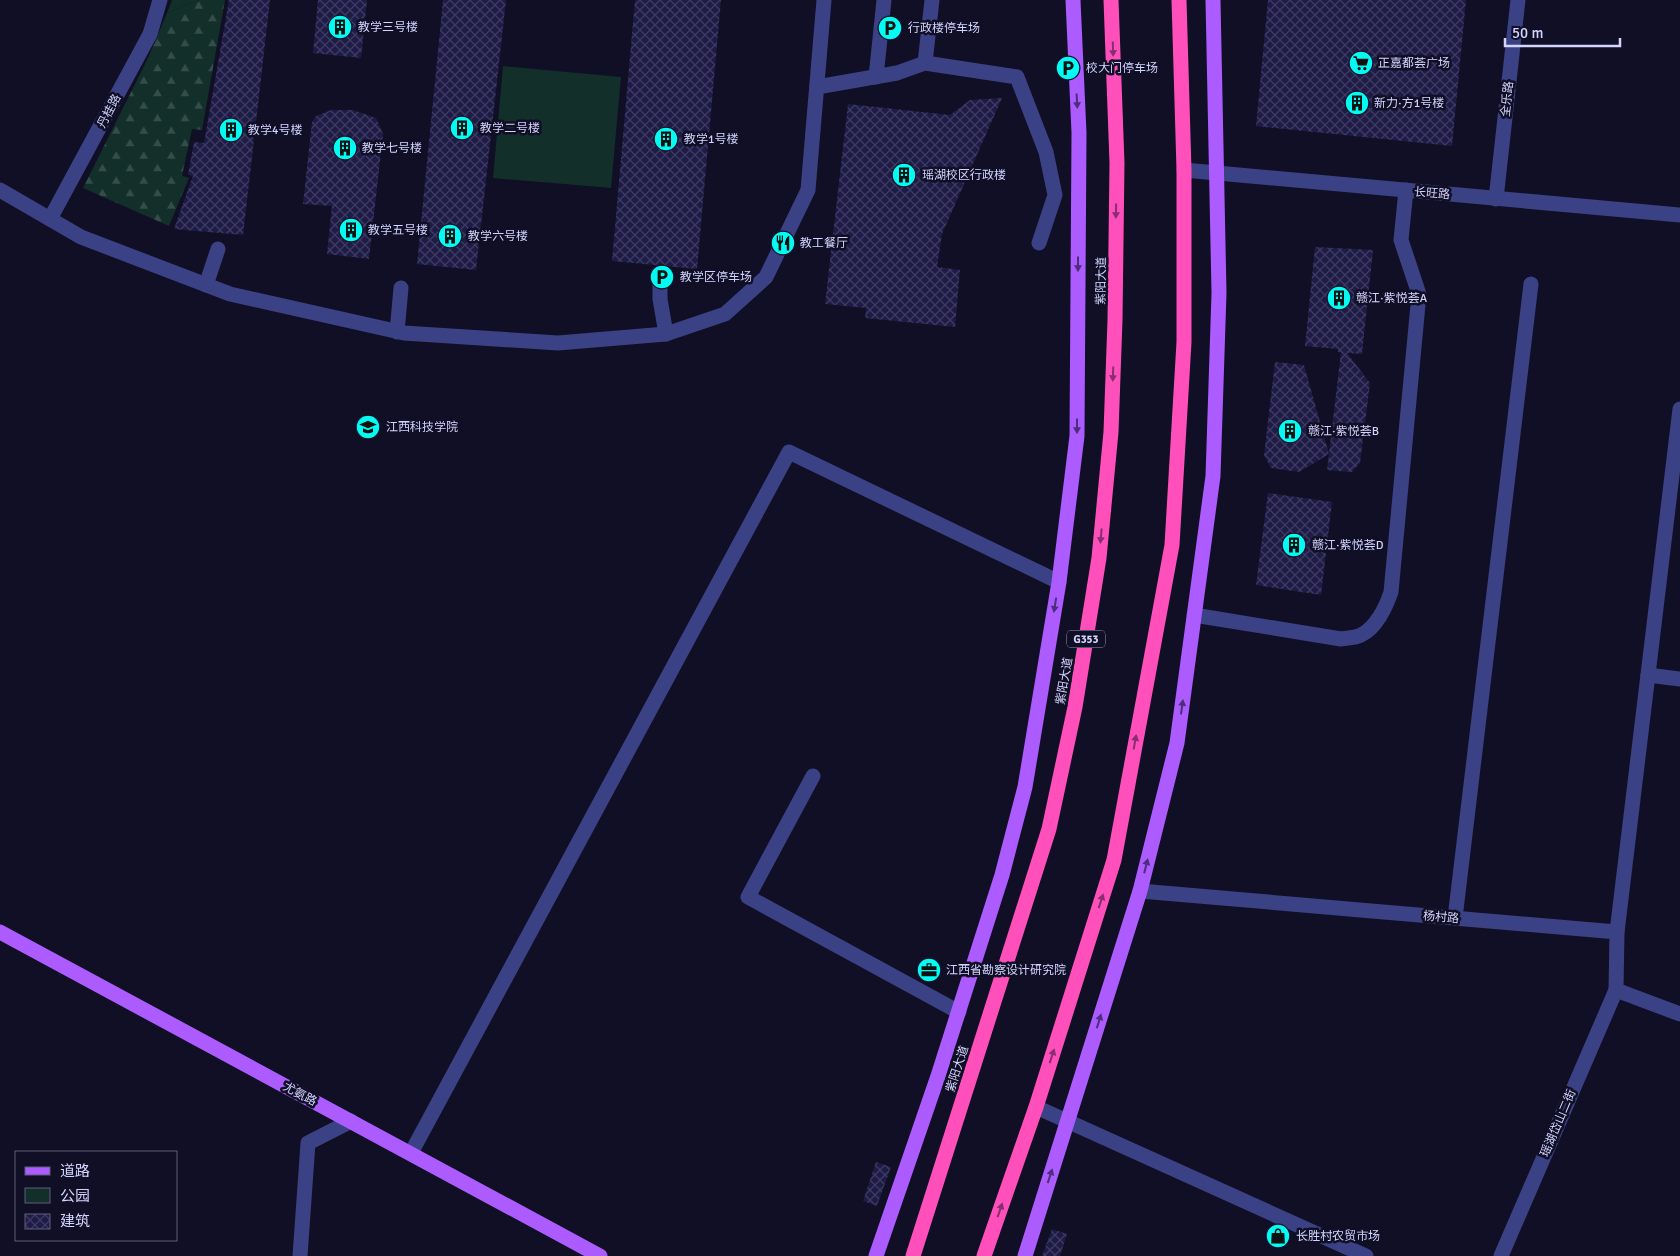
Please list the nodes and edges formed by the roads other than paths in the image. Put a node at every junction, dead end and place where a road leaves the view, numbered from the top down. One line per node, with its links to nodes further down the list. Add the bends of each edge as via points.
1 (160, 0): 19 (street, 丹桂路, via 150,34)
2 (824, 0): 12 (street)
3 (884, 0): 11 (street)
4 (932, 0): 10 (street)
5 (1073, 0): 29 (main road, one-way to 29, via 1079,133 1077,436)
6 (1111, 0): 48 (highway, 紫阳大道 / G353, one-way to 48, via 1117,163 1115,320 1111,432 1099,558 1075,707 1049,829)
7 (1178, 0): 13 (highway)
8 (1213, 0): 14 (main road)
9 (1518, 0): 17 (street, 全乐路)
10 (925, 63): 11 (street); 20 (street, via 1017,77 1046,152 1055,195)
11 (876, 77): 12 (street)
12 (817, 86): 27 (street, via 808,190 766,277 724,314)
13 (1184, 170): 14 (street, 长旺路); 41 (highway, one-way to 13, via 1114,860 1172,545 1184,342)
14 (1217, 173): 16 (street, 长旺路); 30 (main road, via 1219,293 1213,476)
15 (0, 190): 19 (street)
16 (1406, 190): 17 (street, 长旺路); 30 (street, via 1401,240 1419,294 1391,592 1386,606 1362,635 1341,640)
17 (1496, 198): 18 (street, 长旺路)
18 (1680, 216)
19 (50, 219): 24 (street, via 81,237)
20 (1039, 242)
21 (218, 249): 24 (street)
22 (660, 275): 27 (street)
23 (1531, 284): 35 (street)
24 (206, 285): 26 (street, via 230,294)
25 (401, 288): 26 (street)
26 (397, 332): 27 (street, via 558,343)
27 (666, 334)
28 (1680, 409): 31 (street)
29 (1059, 582): 39 (main road, one-way to 39, via 1026,787); 44 (street, via 789,452)
30 (1194, 615): 34 (main road, one-way to 30, via 1177,743)
31 (1648, 675): 32 (street); 37 (street)
32 (1680, 678)
33 (813, 776): 39 (street, via 748,897)
34 (1140, 892): 35 (street, 杨村路); 43 (main road, one-way to 34)
35 (1455, 918): 37 (street, 杨村路)
36 (0, 932): 42 (main road, 尤氨路)
37 (1617, 932): 38 (street)
38 (1616, 990): 40 (street); 52 (street, 瑶湖岱山二街)
39 (959, 1012): 47 (main road)
40 (1680, 1014)
41 (1036, 1107): 43 (street); 49 (highway, one-way to 41)
42 (351, 1121): 44 (main road, 尤氨路); 45 (street, via 308,1143)
43 (1068, 1121): 50 (main road, one-way to 43); 51 (street)
44 (411, 1153): 46 (main road, 尤氨路)
45 (300, 1256)
46 (600, 1256)
47 (876, 1256)
48 (913, 1256)
49 (984, 1256)
50 (1025, 1256)
51 (1366, 1256)
52 (1501, 1256)

